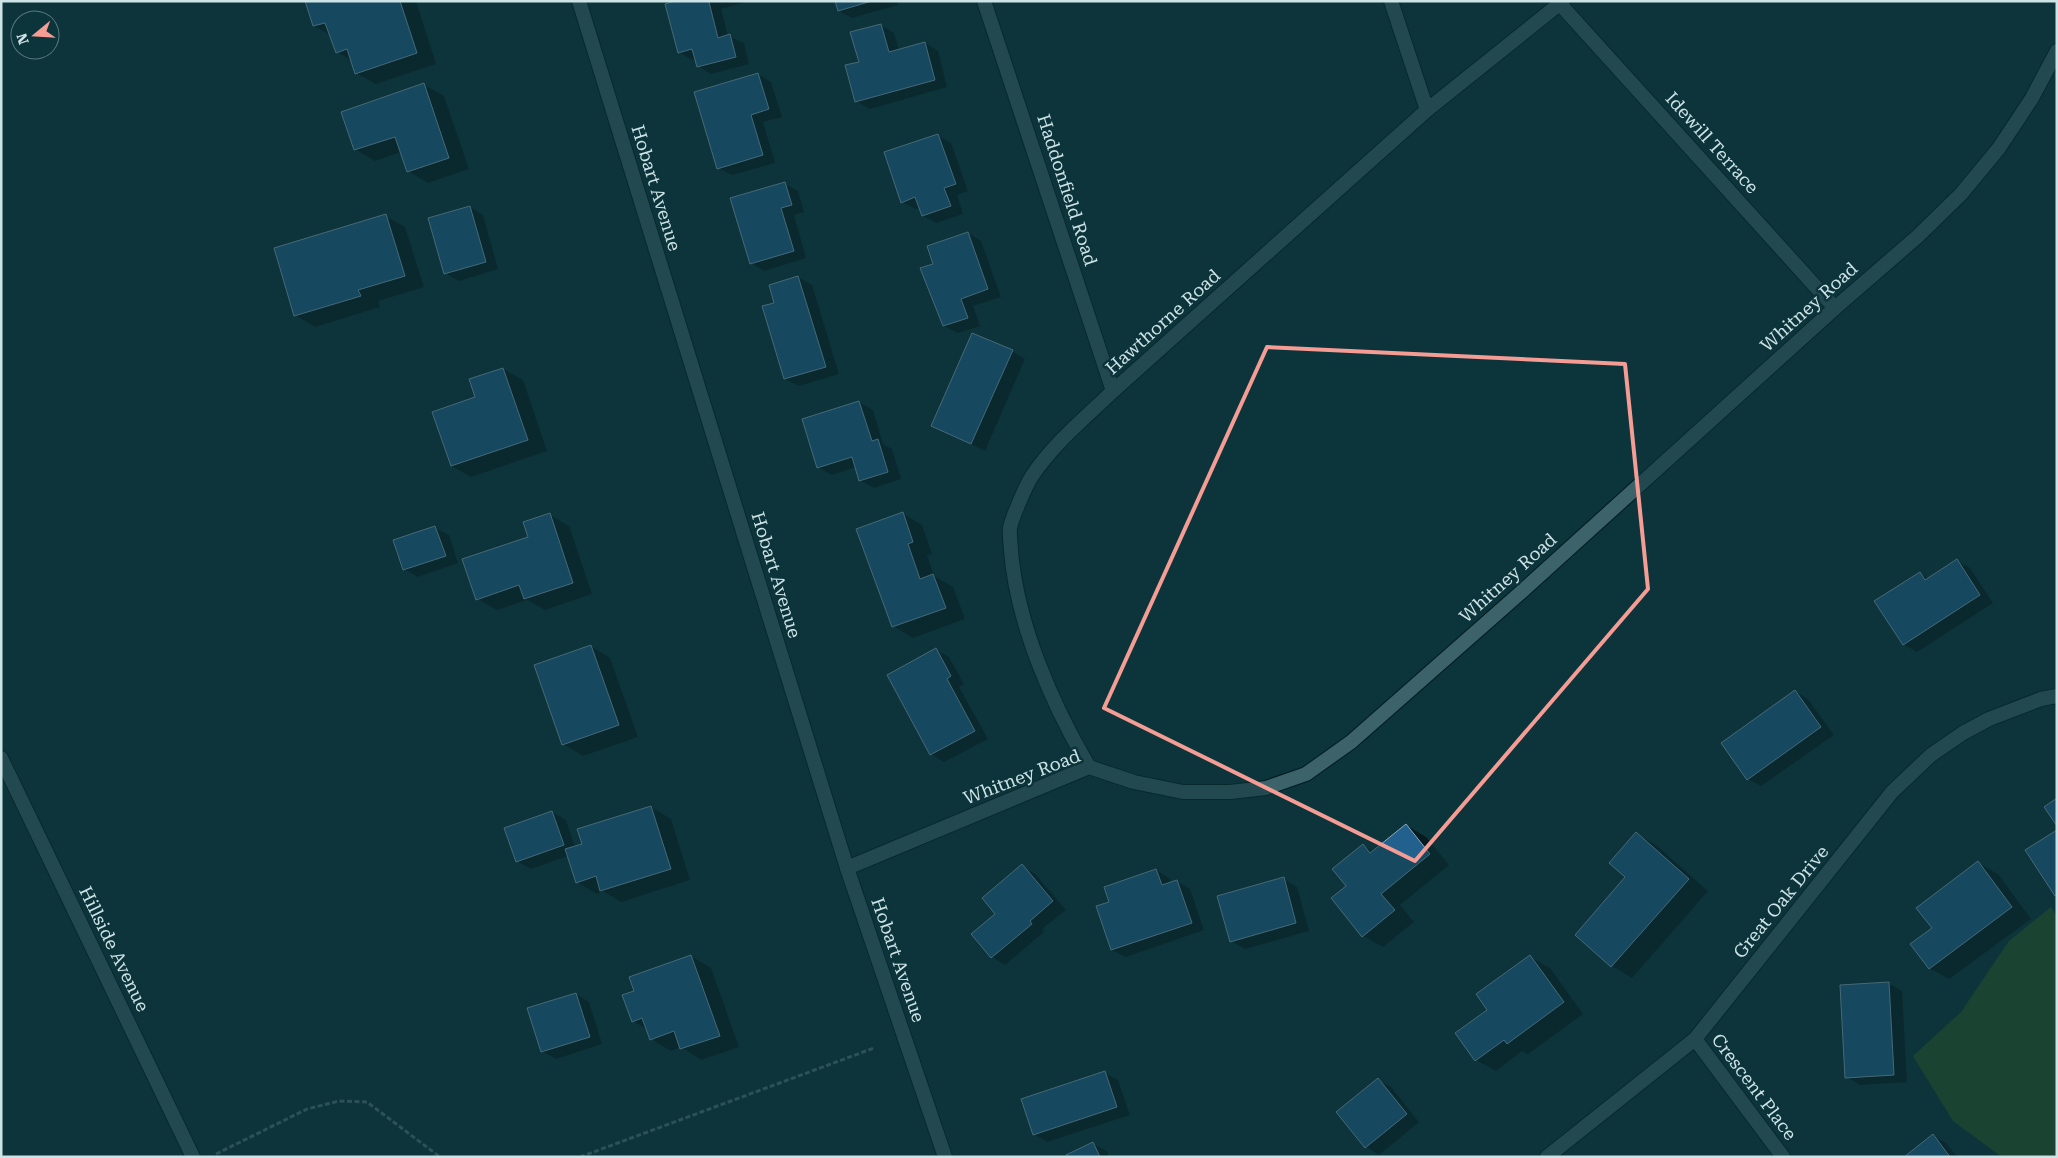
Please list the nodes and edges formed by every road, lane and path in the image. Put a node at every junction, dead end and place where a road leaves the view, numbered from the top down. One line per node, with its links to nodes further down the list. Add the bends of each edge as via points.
1 (579, 1): 12 (street, Hobart Avenue)
2 (984, 1): 8 (street, Haddonfield Road)
3 (1391, 1): 6 (street)
4 (1562, 2): 6 (street, Hawthorne Road); 7 (street, Idewill Terrace)
5 (2057, 51): 7 (street, Whitney Road, via 2032,98 1999,148 1961,194)
6 (1427, 110): 8 (street, Hawthorne Road)
7 (1835, 308): 11 (street, Whitney Road, via 1351,742 1306,774 1266,788 1183,792 1134,782)
8 (1113, 391): 11 (street, Hawthorne Road, via 1068,433 1031,476 1010,528 1013,576 1022,613 1069,734)
9 (2057, 696): 13 (street, Great Oak Drive, via 1989,719 1963,733 1931,755 1892,792)
10 (1, 758): 15 (street, Hillside Avenue)
11 (1089, 767): 12 (street, Whitney Road)
12 (847, 868): 19 (street, Hobart Avenue)
13 (1695, 1040): 20 (street, Great Oak Drive); 21 (street, Crescent Place)
14 (874, 1048): 18 (path)
15 (193, 1157)
16 (210, 1157): 17 (path, via 307,1110 339,1101 367,1102)
17 (440, 1157)
18 (580, 1157)
19 (945, 1157)
20 (1547, 1157)
21 (1783, 1157)

